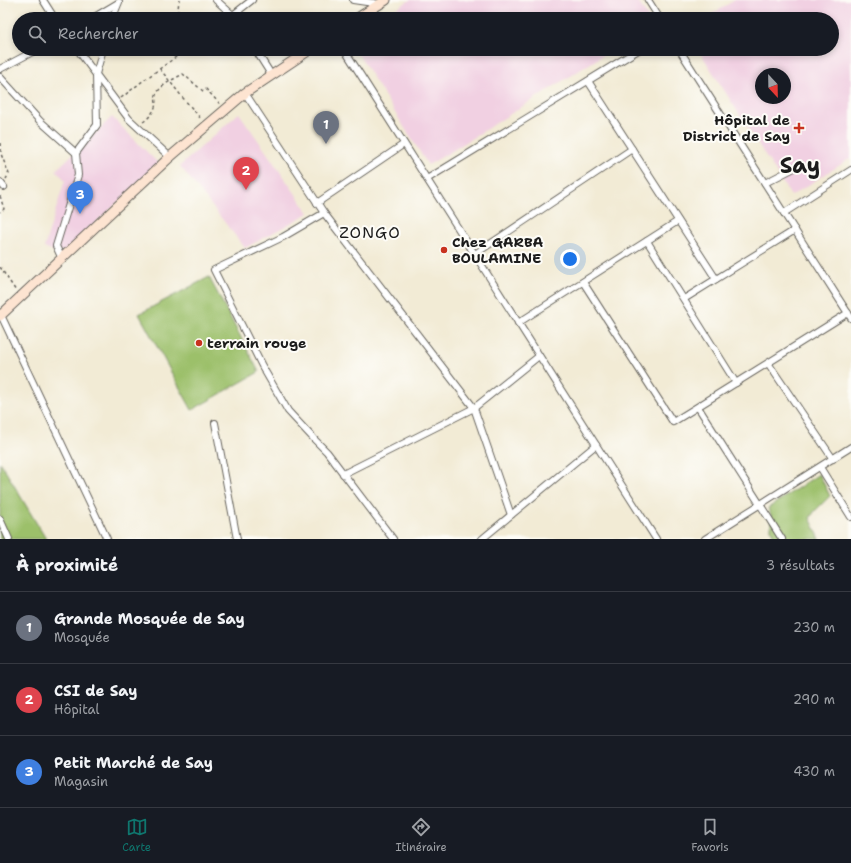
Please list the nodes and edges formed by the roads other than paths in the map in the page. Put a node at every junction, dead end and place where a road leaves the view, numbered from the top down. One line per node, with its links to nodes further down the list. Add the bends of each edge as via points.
1 (43, 0): 8 (street)
2 (216, 0): 11 (street)
3 (252, 0): 12 (street)
4 (352, 0): 7 (street)
5 (648, 0): 14 (street)
6 (119, 2): 9 (street); 10 (street)
7 (383, 2): 13 (street)
8 (51, 12)
9 (103, 12)
10 (115, 12)
11 (229, 12)
12 (240, 12)
13 (367, 12)
14 (656, 12)
15 (25, 56): 23 (street)
16 (82, 56): 24 (street)
17 (101, 56): 24 (street)
18 (259, 56): 25 (street)
19 (301, 56): 25 (street)
20 (348, 56): 29 (street)
21 (628, 56): 27 (street)
22 (683, 56): 37 (street)
23 (0, 70)
24 (96, 74): 31 (street, via 97,125); 32 (street, via 129,119)
25 (272, 76): 28 (street)
26 (0, 77): 31 (street, via 40,121)
27 (588, 80): 30 (street); 35 (street)
28 (245, 93): 32 (street); 39 (street)
29 (404, 144): 35 (street); 39 (street)
30 (632, 149): 42 (street); 45 (street)
31 (76, 153): 46 (street, via 78,176 56,246)
32 (170, 157): 46 (street)
33 (800, 165): 37 (street)
34 (851, 170): 41 (street)
35 (427, 179): 45 (street)
36 (0, 182): 38 (street)
37 (765, 183): 41 (street)
38 (4, 187)
39 (317, 203): 40 (street)
40 (324, 213): 57 (street); 63 (street, via 214,270 262,366 288,411 327,452)
41 (784, 213): 43 (street)
42 (678, 221): 44 (street); 47 (street)
43 (795, 230): 47 (street); 51 (street)
44 (647, 241): 48 (street); 49 (street)
45 (475, 254): 52 (street)
46 (62, 260): 50 (street)
47 (716, 279): 49 (street)
48 (583, 282): 52 (street); 56 (street, via 673,422)
49 (684, 299): 55 (street)
50 (0, 315): 69 (street)
51 (850, 316): 54 (street)
52 (518, 323): 53 (street)
53 (539, 356): 57 (street); 59 (street)
54 (768, 363): 55 (street); 61 (street)
55 (736, 383): 56 (street)
56 (698, 407): 64 (street)
57 (474, 408): 63 (street); 65 (street)
58 (216, 423): 70 (street)
59 (596, 445): 65 (street); 73 (street)
60 (851, 447): 61 (street)
61 (833, 459): 62 (street)
62 (820, 467): 64 (street); 66 (street)
63 (343, 474): 71 (street)
64 (760, 505): 74 (street); 75 (street)
65 (511, 515): 72 (street)
66 (851, 517)
67 (0, 519): 68 (street)
68 (9, 539)
69 (107, 539)
70 (237, 539)
71 (393, 539)
72 (482, 539)
73 (656, 539)
74 (705, 539)
75 (782, 539)

